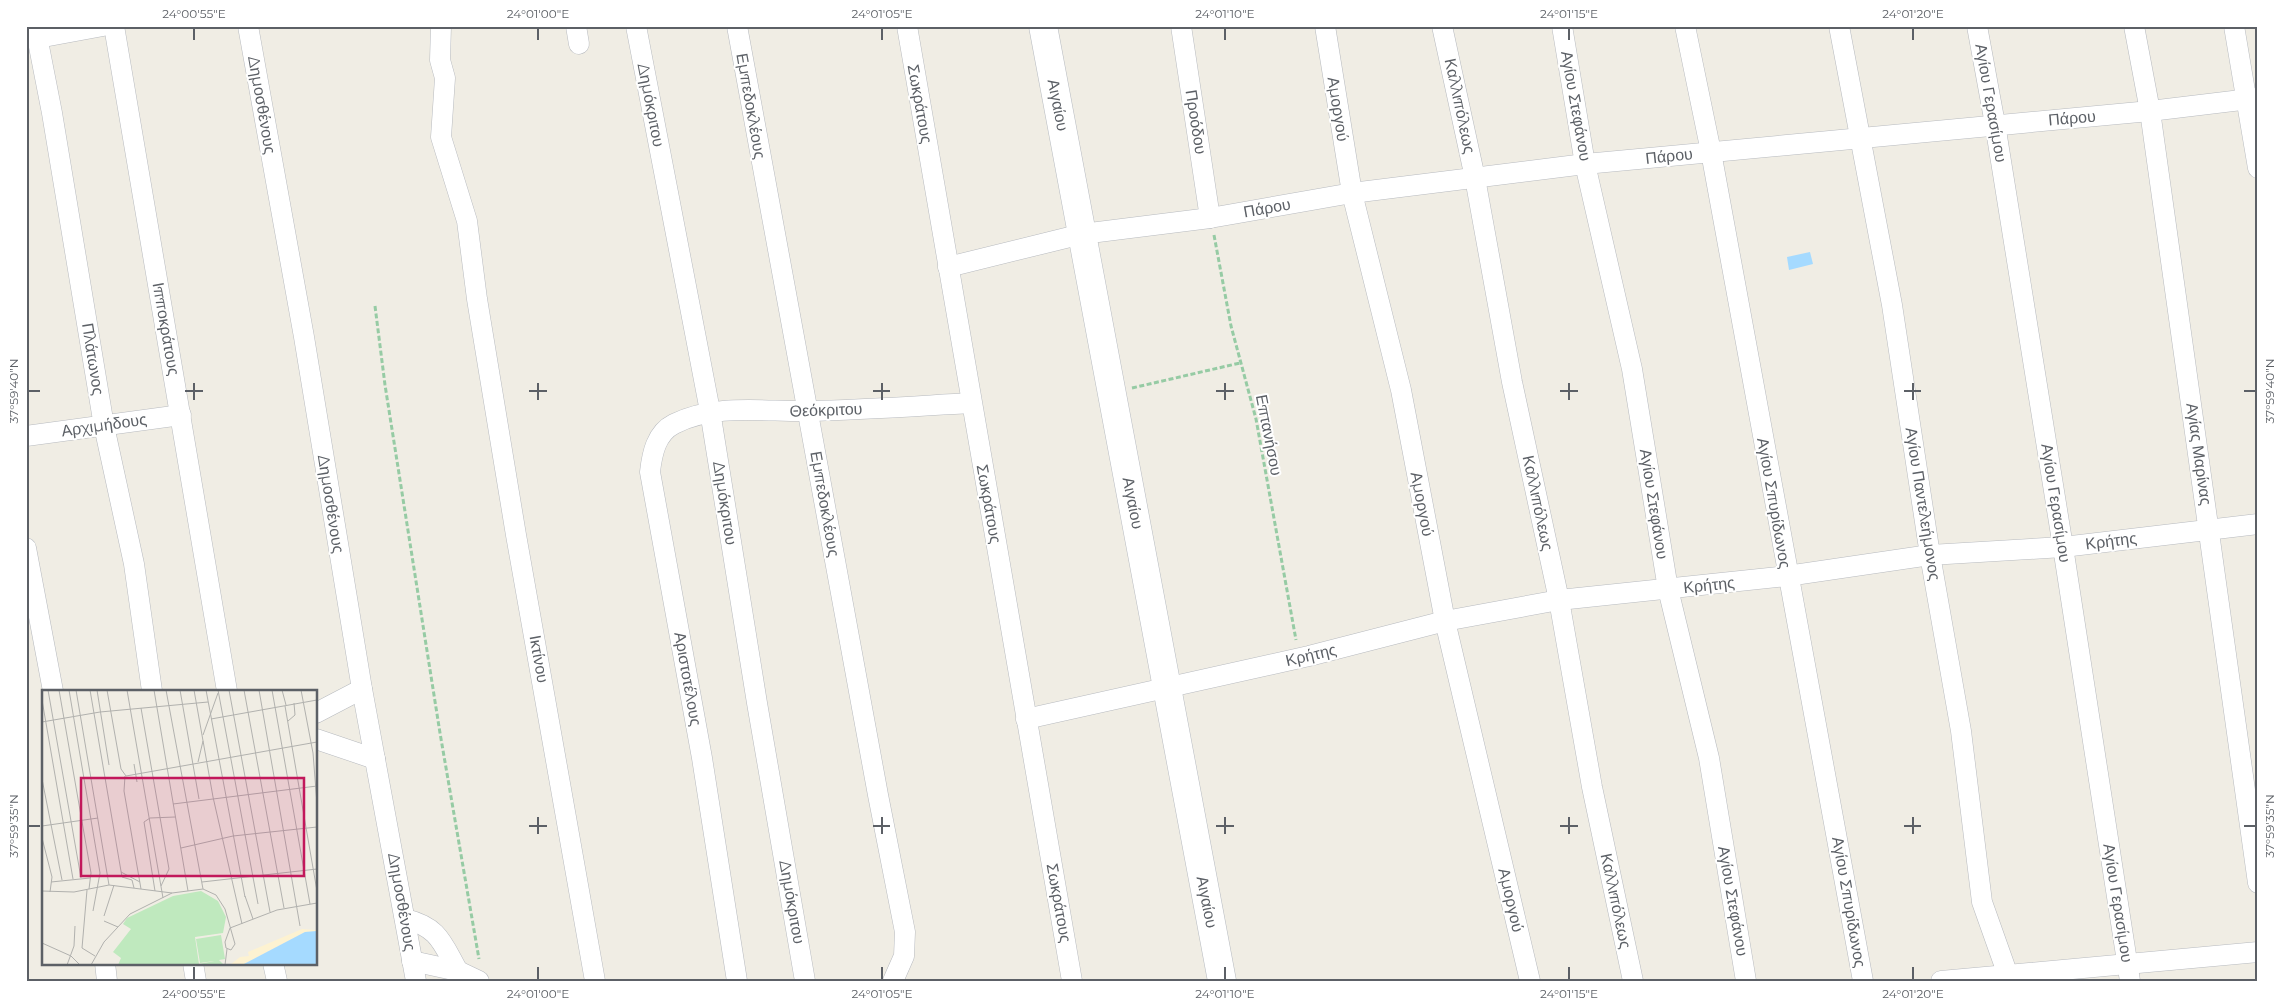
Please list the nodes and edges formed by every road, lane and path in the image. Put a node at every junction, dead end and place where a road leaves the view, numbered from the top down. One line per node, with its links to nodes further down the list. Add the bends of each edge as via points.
1 (103, 26): 18 (street)
2 (114, 26): 37 (street, Ιπποκράτους)
3 (248, 26): 51 (street, Δημοσθένους)
4 (441, 26): 73 (street, Ικτίνου, via 440,60 445,78 441,137 467,221 516,535)
5 (636, 26): 36 (street, Δημόκριτου)
6 (737, 26): 35 (street, Εμπεδοκλέους)
7 (907, 26): 30 (street, Σωκράτους)
8 (1043, 26): 29 (main road, Αιγαίου)
9 (1182, 26): 28 (street, Προόδου)
10 (1325, 26): 27 (street, Αμοργού)
11 (1442, 26): 26 (street, Καλλιπόλεως)
12 (1562, 26): 24 (street, Αγίου Στεφάνου)
13 (1685, 26): 23 (street, Αγίου Σπυρίδωνος)
14 (1839, 26): 22 (street, Αγίου Παντελεήμονος)
15 (1977, 26): 21 (street, Αγίου Γερασίμου)
16 (2134, 26): 20 (street, Αγίας Μαρίνας)
17 (2234, 26): 19 (street)
18 (37, 32): 38 (street, Πλάτωνος)
19 (2252, 99): 20 (street, Πάρου); 25 (street)
20 (2150, 111): 21 (street, Πάρου); 41 (street, Αγίας Μαρίνας)
21 (1995, 124): 22 (street, Πάρου); 42 (street, Αγίου Γερασίμου)
22 (1859, 138): 23 (street, Πάρου); 44 (street, Αγίου Παντελεήμονος, via 1892,306)
23 (1711, 152): 24 (street, Πάρου); 45 (street, Αγίου Σπυρίδωνος)
24 (1586, 164): 26 (street, Πάρου); 46 (street, Αγίου Στεφάνου, via 1632,369)
25 (2258, 168)
26 (1475, 178): 27 (street, Πάρου); 47 (street, Καλλιπόλεως, via 1512,382)
27 (1352, 193): 28 (street, Πάρου); 48 (street, Αμοργού, via 1401,390)
28 (1210, 218): 29 (street, Πάρου); 32 (path, Επτανήσου)
29 (1082, 234): 30 (street, Πάρου); 33 (main road, Αιγαίου)
30 (948, 267): 34 (street, Σωκράτους)
31 (375, 306): 67 (path)
32 (1240, 363): 33 (path); 49 (path, Επτανήσου, via 1256,419)
33 (1112, 393): 50 (main road, Αιγαίου)
34 (972, 403): 35 (street, Θεόκριτου); 56 (street, Σωκράτους)
35 (809, 411): 36 (street, Θεόκριτου); 76 (street, Εμπεδοκλέους, via 905,932 904,956)
36 (710, 412): 74 (street, Αριστοτέλους, via 673,424 659,437 650,472 702,758); 75 (street, Δημόκριτου)
37 (181, 415): 38 (street, Αρχιμήδους); 54 (street, Ιπποκράτους)
38 (104, 426): 39 (street, Αρχιμήδους); 53 (street, Πλάτωνος, via 134,564)
39 (26, 436)
40 (2258, 524): 41 (street, Κρήτης)
41 (2210, 530): 42 (street, Κρήτης); 59 (street, Αγίας Μαρίνας)
42 (2063, 547): 44 (street, Κρήτης); 68 (street, Αγίου Γερασίμου)
43 (26, 548): 52 (street)
44 (1930, 555): 45 (street, Κρήτης); 69 (street, Αγίου Παντελεήμονος, via 1961,731 1982,902)
45 (1787, 576): 46 (street, Κρήτης); 82 (street, Αγίου Σπυρίδωνος)
46 (1668, 589): 47 (street, Κρήτης); 81 (street, Αγίου Στεφάνου, via 1709,758)
47 (1559, 600): 48 (street, Κρήτης); 80 (street, Καλλιπόλεως, via 1592,787)
48 (1445, 621): 49 (street, Κρήτης); 79 (street, Αμοργού)
49 (1300, 658): 50 (street, Κρήτης)
50 (1167, 688): 56 (street, Κρήτης); 78 (main road, Αιγαίου)
51 (362, 689): 55 (street); 58 (street, Δημοσθένους)
52 (53, 690)
53 (152, 690)
54 (227, 690)
55 (318, 712)
56 (1026, 719): 77 (street, Σωκράτους)
57 (318, 740): 58 (street)
58 (375, 759): 60 (street, Δημοσθένους)
59 (2258, 883)
60 (405, 919): 65 (street, Δημοσθένους); 66 (street, via 430,928)
61 (2258, 952): 68 (street)
62 (105, 964): 70 (street)
63 (193, 964): 71 (street)
64 (273, 964): 72 (street)
65 (414, 971): 66 (street)
66 (458, 971): 67 (street)
67 (479, 973)
68 (2129, 973): 69 (street)
69 (2009, 978): 83 (street)
70 (107, 981)
71 (196, 981)
72 (277, 981)
73 (595, 981)
74 (737, 981)
75 (805, 981)
76 (893, 981)
77 (1072, 981)
78 (1222, 981)
79 (1530, 981)
80 (1633, 981)
81 (1746, 981)
82 (1863, 981)
83 (1941, 981)

